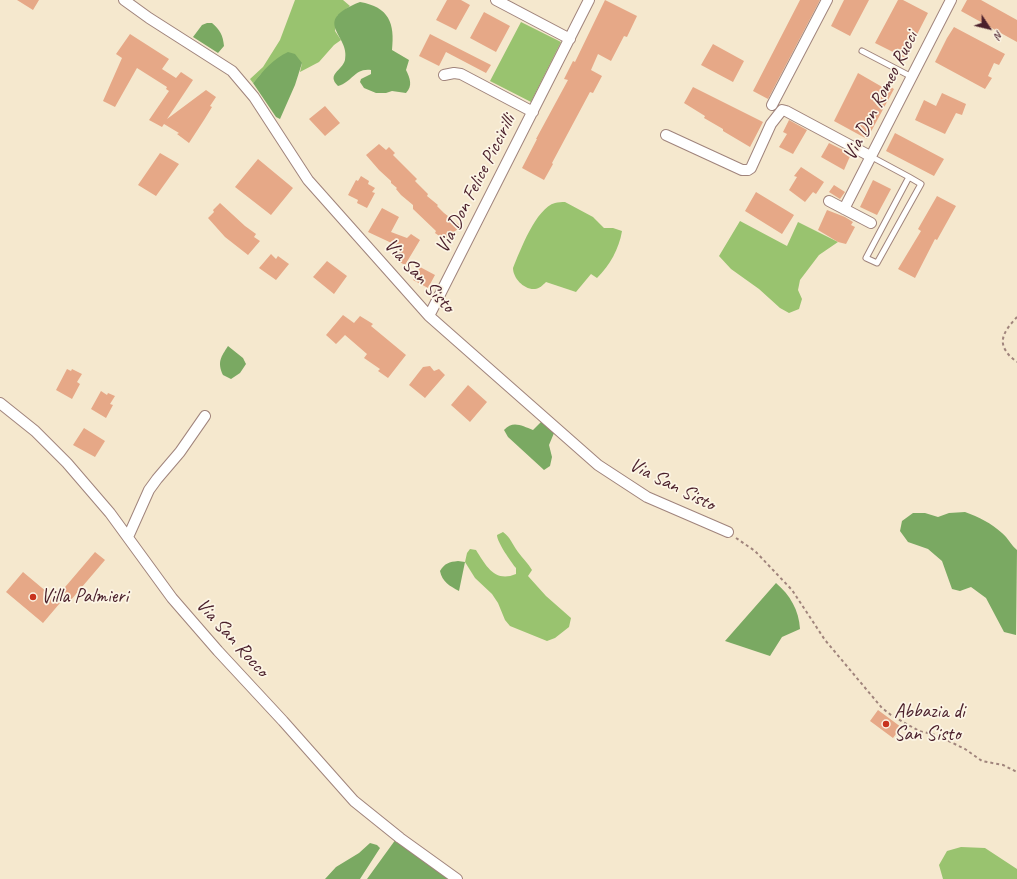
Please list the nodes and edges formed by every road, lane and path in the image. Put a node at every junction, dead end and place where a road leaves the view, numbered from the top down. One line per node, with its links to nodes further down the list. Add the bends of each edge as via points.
1 (124, 0): 18 (street, Via San Sisto, via 232,71 254,97 308,180)
2 (496, 0): 6 (street)
3 (589, 0): 6 (street, Via Don Felice Piccirilli)
4 (827, 0): 10 (street)
5 (951, 0): 9 (street, Via Don Romeo Rucci)
6 (570, 39): 11 (street, Via Don Felice Piccirilli)
7 (862, 51): 9 (lane)
8 (444, 75): 11 (street, Via Don Felice Piccirilli, via 461,74)
9 (912, 77): 13 (street, Via Don Romeo Rucci)
10 (772, 105)
11 (533, 112): 18 (street, Via Don Felice Piccirilli)
12 (666, 135): 13 (street, via 742,170 748,170 771,124 782,110)
13 (870, 156): 14 (lane); 16 (street, Via Don Romeo Rucci)
14 (909, 177): 14 (lane, via 866,258 877,263 920,184)
15 (829, 201): 16 (street)
16 (844, 209): 17 (street)
17 (871, 223)
18 (429, 316): 23 (street, Via San Sisto, via 598,465 647,497)
19 (1017, 317): 20 (path, via 1004,334 1002,343)
20 (1017, 362)
21 (0, 403): 24 (street, Via San Rocco, via 35,431 67,463)
22 (205, 416): 24 (street, via 149,490)
23 (728, 532): 25 (path, via 756,551 792,590 825,640 882,708 919,731 936,735 964,748 982,761 1003,765)
24 (128, 536): 26 (street, Via San Rocco, via 172,598 354,801)
25 (1017, 772)
26 (457, 879)

